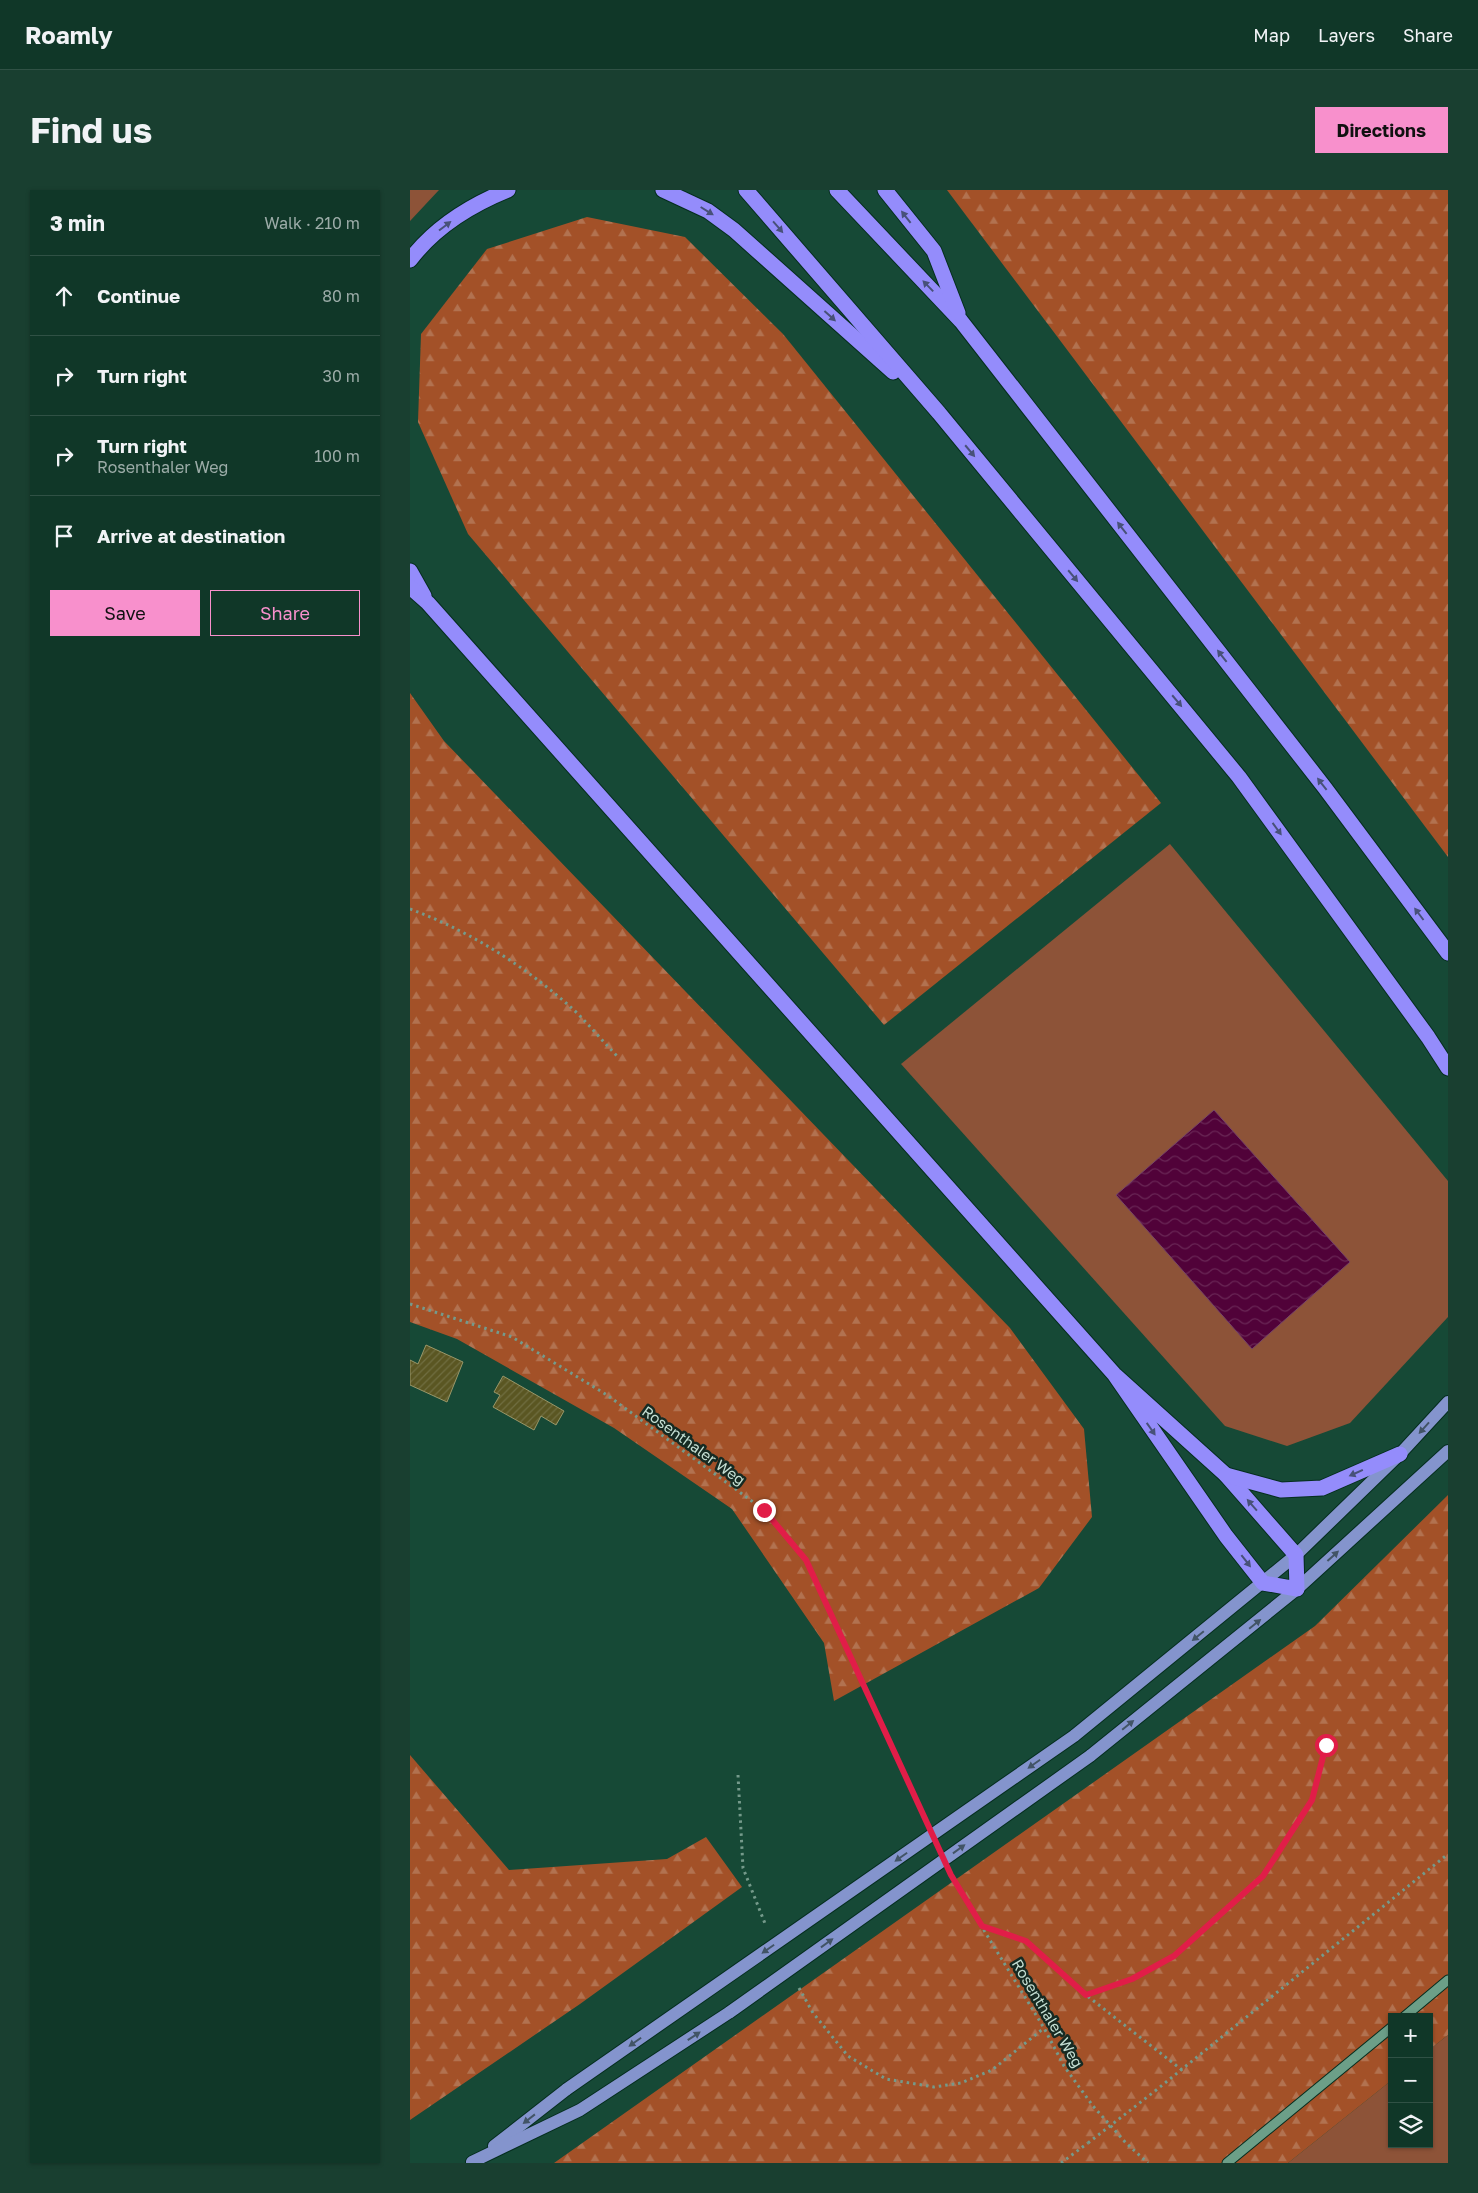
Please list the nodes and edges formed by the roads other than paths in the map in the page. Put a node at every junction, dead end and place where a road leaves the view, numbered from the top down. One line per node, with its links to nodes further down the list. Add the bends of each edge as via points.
1 (508, 190): 6 (highway, one-way to 1, via 439,230 463,212)
2 (663, 190): 8 (highway, one-way to 8, via 708,211 734,230)
3 (746, 190): 8 (highway, one-way to 8)
4 (836, 190): 7 (highway, one-way to 4)
5 (885, 190): 7 (highway, one-way to 5, via 934,251)
6 (410, 260)
7 (961, 321): 12 (highway, one-way to 7, via 1325,788)
8 (939, 413): 13 (highway, one-way to 13, via 1239,777)
9 (410, 571): 11 (highway)
10 (410, 587): 11 (highway)
11 (428, 604): 14 (highway)
12 (1448, 954)
13 (1448, 1068)
14 (1114, 1374): 18 (highway); 20 (highway, one-way to 20, via 1226,1536)
15 (1448, 1402): 17 (main road, one-way to 17)
16 (1448, 1451): 21 (main road, one-way to 16)
17 (1400, 1454): 18 (highway, one-way to 18, via 1322,1488 1281,1490); 19 (main road)
18 (1226, 1475): 19 (highway, one-way to 18)
19 (1296, 1555): 20 (main road); 21 (highway)
20 (1263, 1583): 21 (highway); 25 (main road, one-way to 25, bridge, via 1074,1736 567,2089)
21 (1298, 1589): 25 (main road, one-way to 21, bridge, via 580,2110 730,2012 1090,1756)
22 (1448, 1980): 23 (street)
23 (1409, 2013)
24 (1388, 2030): 26 (street)
25 (472, 2163)
26 (1227, 2163)

